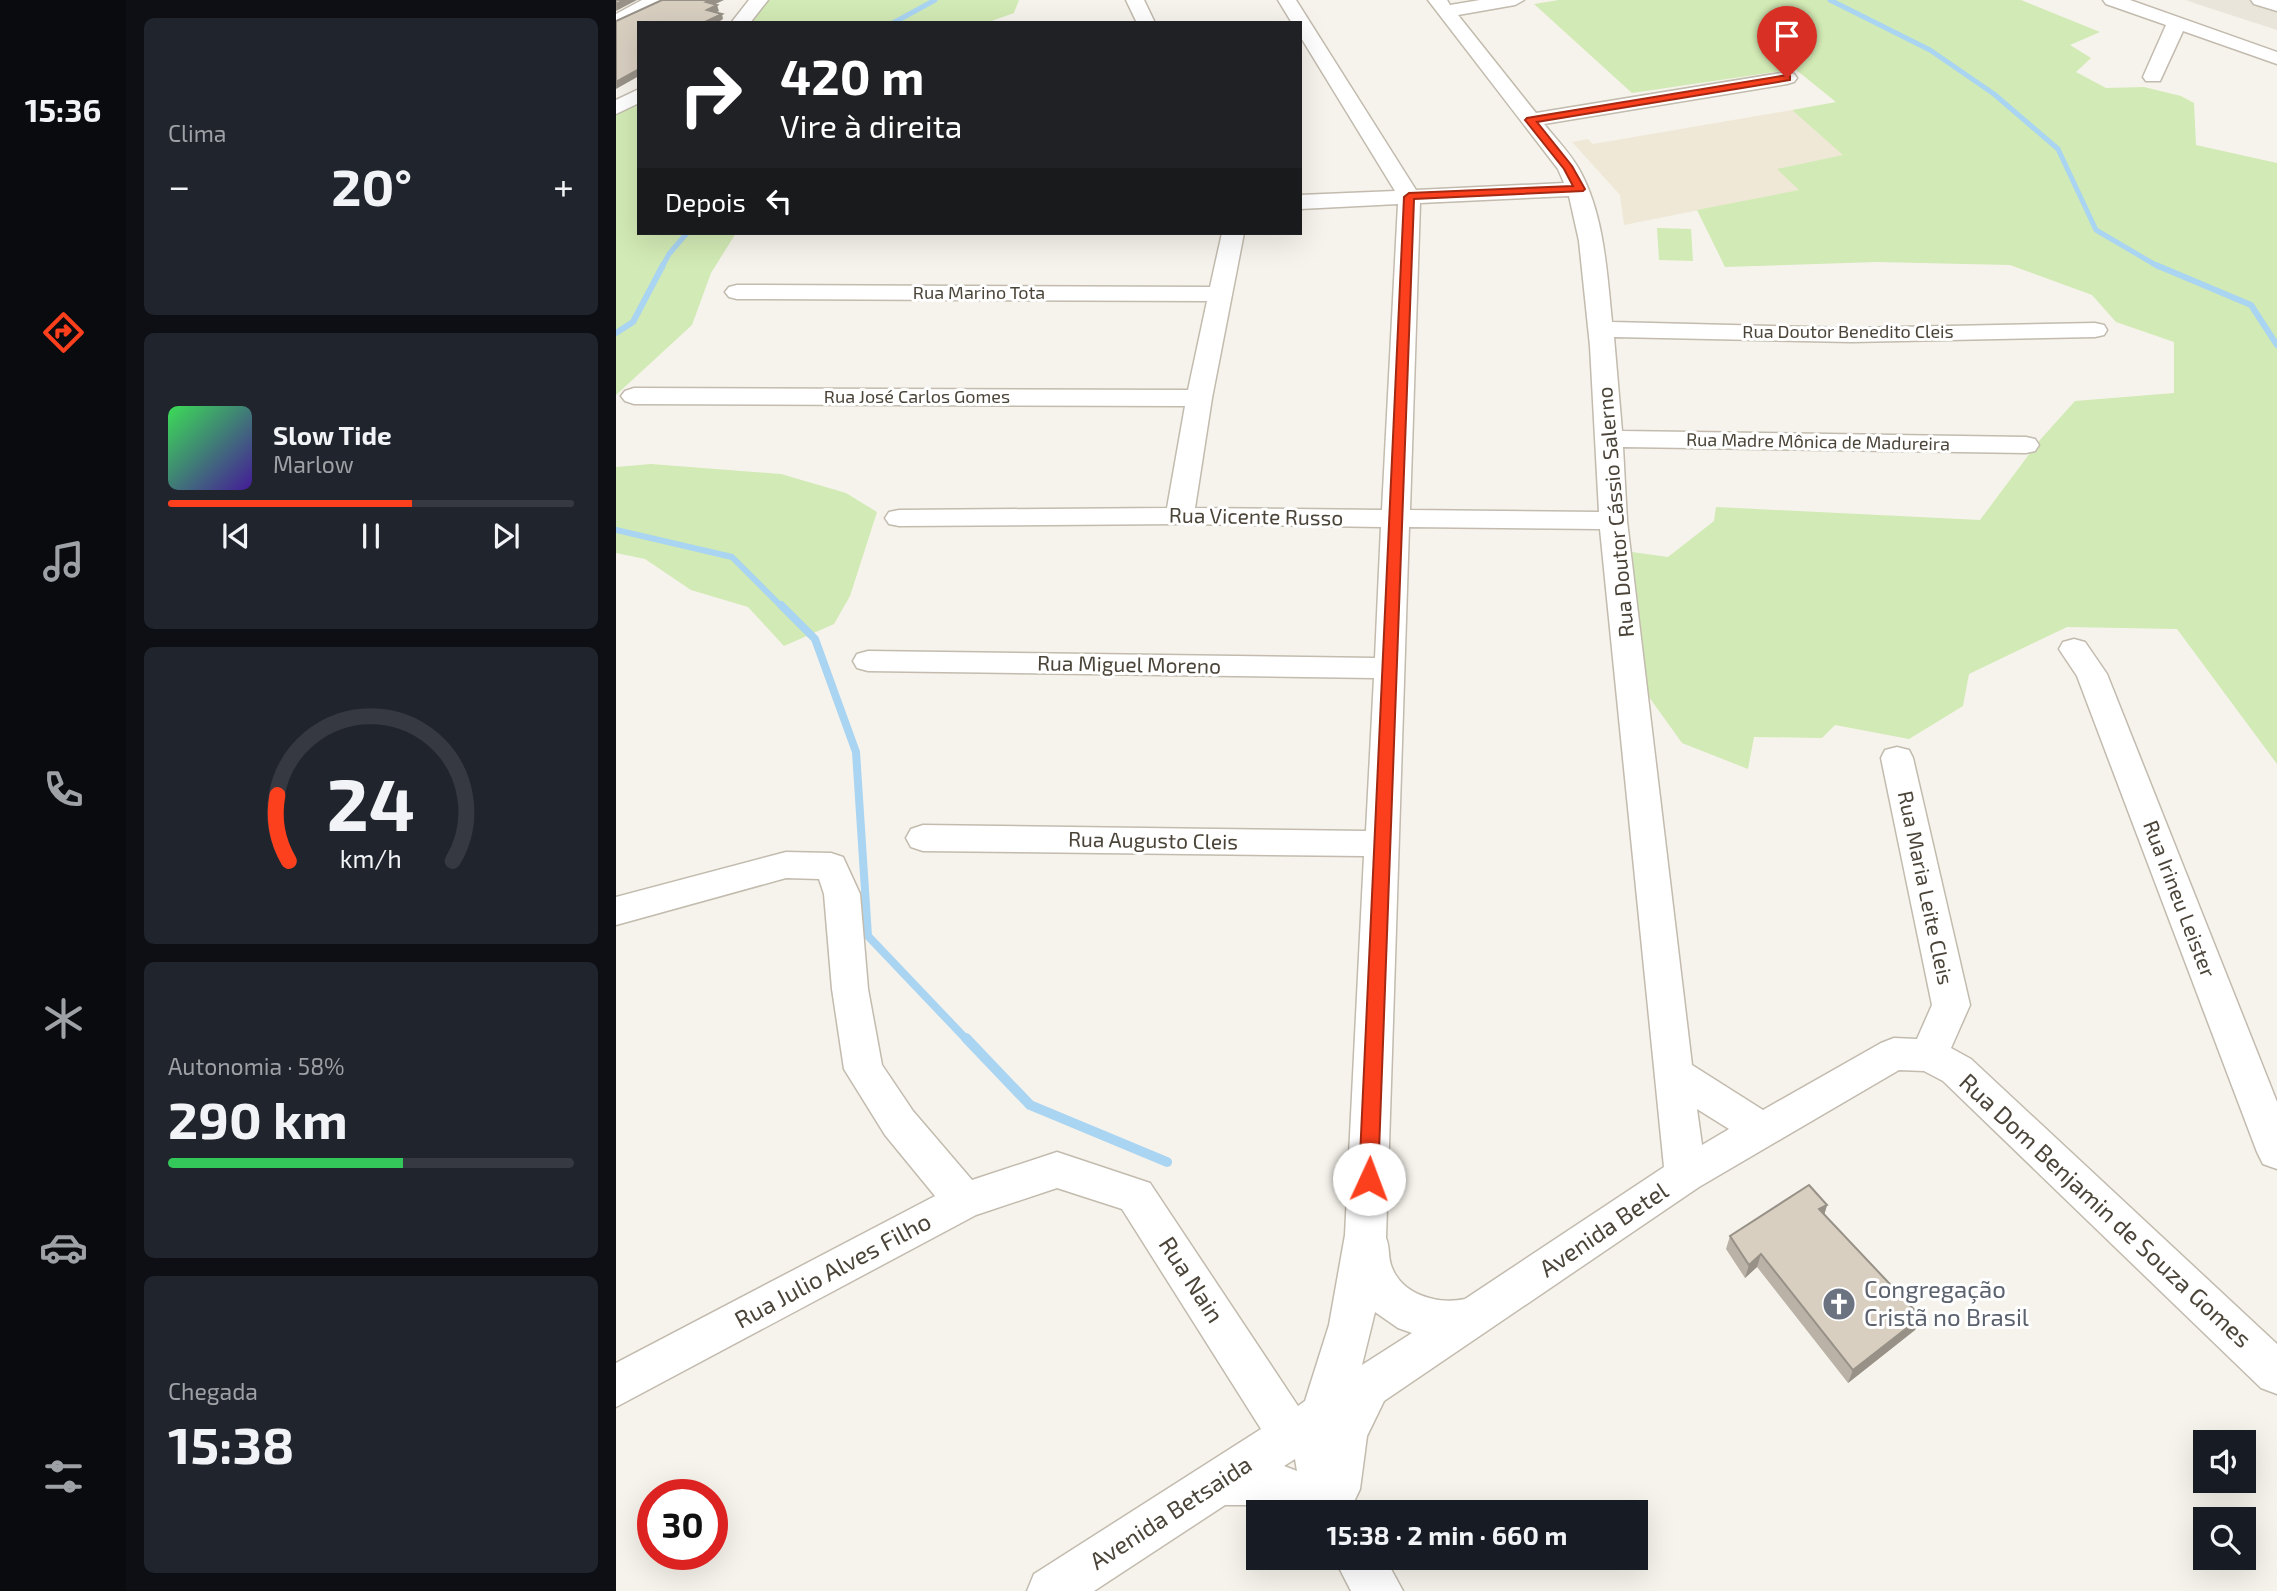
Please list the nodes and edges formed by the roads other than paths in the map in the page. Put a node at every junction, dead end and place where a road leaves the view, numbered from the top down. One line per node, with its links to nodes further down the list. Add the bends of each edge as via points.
1 (656, 0): 10 (street)
2 (759, 0): 11 (street)
3 (1135, 0): 12 (street)
4 (1287, 0): 13 (street)
5 (1515, 0): 8 (street)
6 (2112, 0): 15 (street)
7 (2260, 0): 9 (street)
8 (1441, 5): 21 (street, Rua Doutor Cássio Salerno)
9 (2277, 5)
10 (616, 21)
11 (742, 21)
12 (1145, 21)
13 (1300, 21)
14 (1302, 24): 23 (street)
15 (2176, 25): 16 (street); 17 (street)
16 (2277, 58)
17 (2153, 77)
18 (1787, 78): 21 (street)
19 (637, 96): 20 (street)
20 (616, 108)
21 (1530, 120): 22 (street, Rua Doutor Cássio Salerno)
22 (1579, 189): 23 (street); 28 (street, Rua Doutor Cássio Salerno, via 1586,210)
23 (1409, 197): 24 (street); 36 (street)
24 (1302, 202)
25 (1233, 235): 27 (street)
26 (737, 292): 27 (street, Rua Marino Tota)
27 (1222, 294): 31 (street)
28 (1602, 329): 29 (street, Rua Doutor Benedito Cleis, via 1851,335); 32 (street, Rua Doutor Cássio Salerno)
29 (2095, 330)
30 (634, 396): 31 (street, Rua José Carlos Gomes)
31 (1199, 398): 34 (street)
32 (1611, 439): 33 (street, Rua Madre Mônica de Madureira); 37 (street, Rua Doutor Cássio Salerno)
33 (2026, 445)
34 (1180, 516): 35 (street, Rua Vicente Russo); 36 (street, Rua Vicente Russo)
35 (899, 517)
36 (1395, 519): 37 (street, Rua Vicente Russo); 40 (street)
37 (1613, 521): 46 (street, Rua Doutor Cássio Salerno)
38 (2074, 649): 48 (street, Rua Irineu Leister, via 2092,674)
39 (868, 661): 40 (street, Rua Miguel Moreno)
40 (1390, 668): 43 (street)
41 (1897, 758): 45 (street, Rua Maria Leite Cleis, via 1951,1005)
42 (923, 838): 43 (street, Rua Augusto Cleis)
43 (1382, 844): 52 (street)
44 (616, 911): 51 (street, via 786,865 831,866 842,894 863,1069 899,1123)
45 (1929, 1055): 47 (street, Avenida Betel, via 1894,1054); 56 (street, Rua Dom Benjamin de Souza Gomes, via 1957,1070)
46 (1672, 1072): 47 (street); 50 (street, Rua Doutor Cássio Salerno)
47 (1761, 1129): 50 (street, Avenida Betel)
48 (2277, 1152)
49 (1057, 1170): 51 (street, Rua Julio Alves Filho); 58 (street, Rua Nain, via 1136,1196)
50 (1685, 1175): 54 (street, Avenida Betel)
51 (964, 1201): 57 (street, Rua Julio Alves Filho)
52 (1366, 1235): 53 (street, via 1371,1270 1386,1294); 58 (street, via 1352,1325)
53 (1407, 1312): 54 (street, via 1434,1321); 55 (street, via 1417,1334 1416,1346)
54 (1475, 1317): 55 (street, Avenida Betel)
55 (1389, 1370): 58 (street, Avenida Betel); 62 (street, via 1349,1417 1338,1456)
56 (2277, 1373)
57 (616, 1386)
58 (1306, 1425): 59 (street, Avenida Betsaida); 61 (street, via 1317,1438)
59 (1219, 1482): 60 (street, via 1248,1479); 64 (street, Avenida Betsaida)
60 (1311, 1500)
61 (1325, 1500)
62 (1338, 1500)
63 (1366, 1570): 65 (street)
64 (1051, 1591)
65 (1379, 1591)

